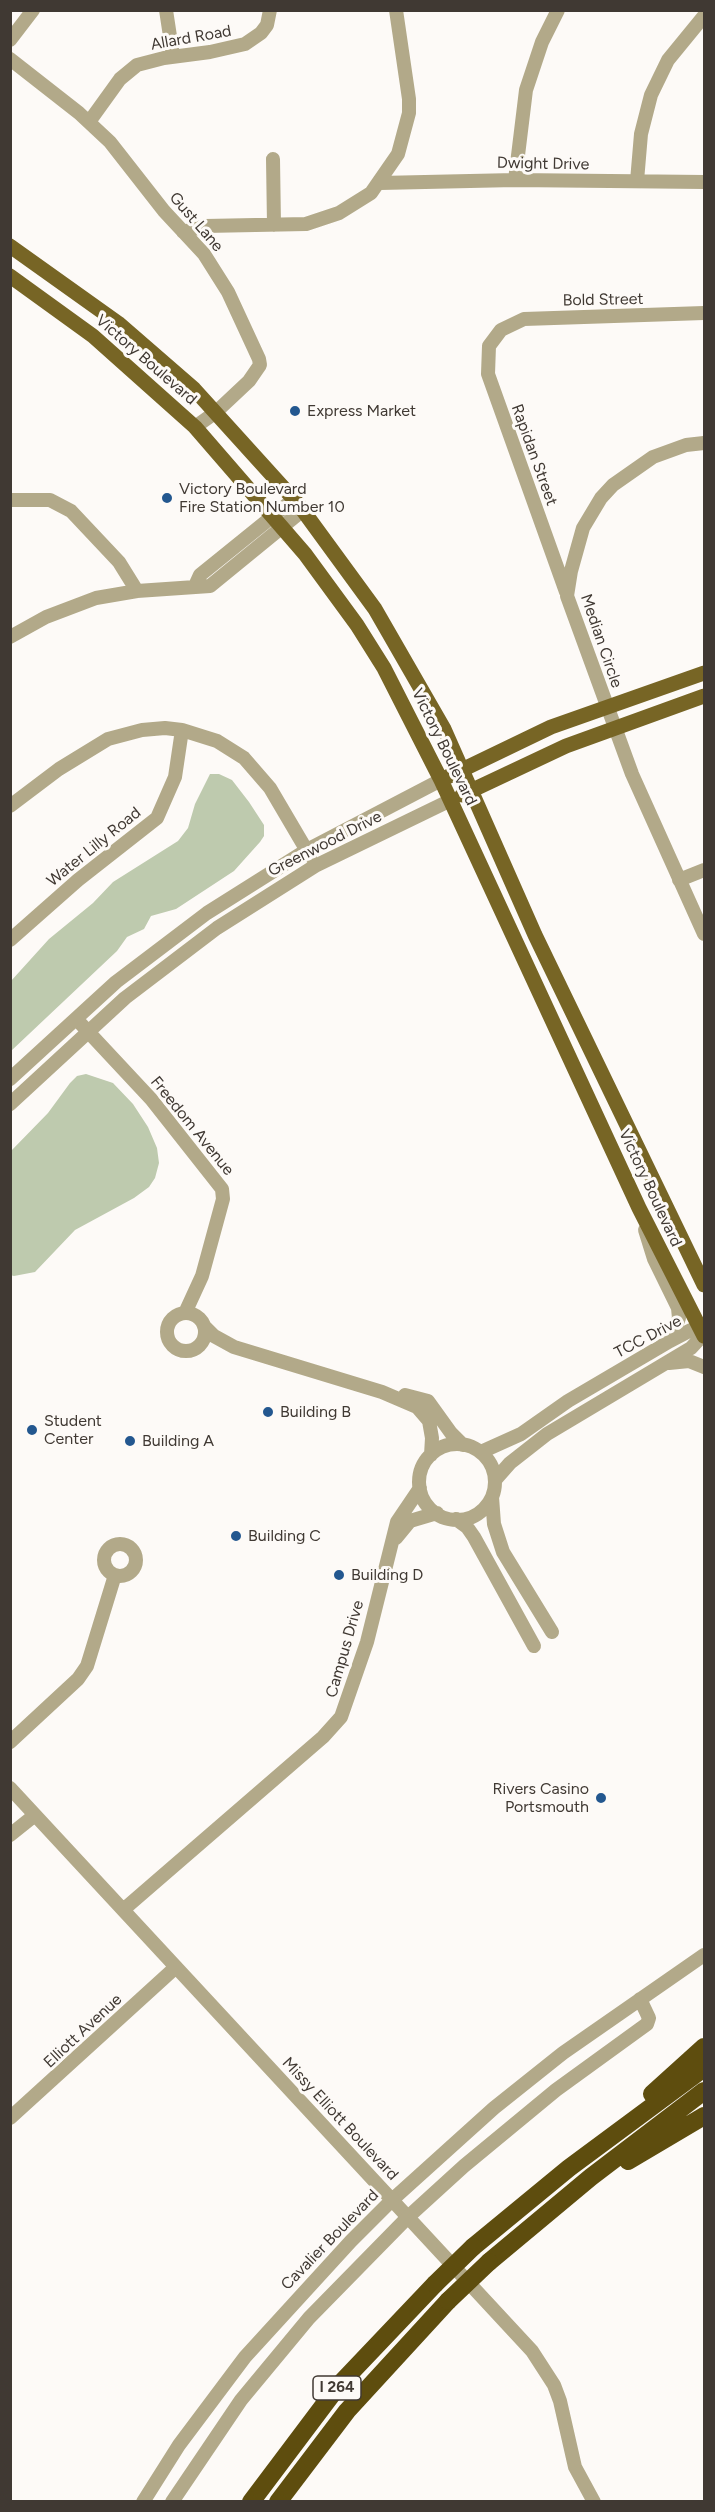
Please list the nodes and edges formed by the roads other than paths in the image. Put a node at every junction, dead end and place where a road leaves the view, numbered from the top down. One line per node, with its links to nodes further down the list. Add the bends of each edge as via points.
1 (33, 10): 7 (street)
2 (166, 10): 8 (street)
3 (270, 10): 8 (street, Allard Road, via 267,25 245,44)
4 (396, 10): 15 (street, via 409,113 398,154)
5 (558, 10): 12 (street, via 526,90)
6 (705, 16): 13 (street, via 669,60 651,95)
7 (10, 40)
8 (173, 56): 10 (street, Allard Road, via 128,71)
9 (10, 59): 10 (street, Gust Lane)
10 (89, 122): 17 (street, Gust Lane)
11 (273, 159): 16 (street)
12 (515, 180): 13 (street, Dwight Drive); 15 (street, Dwight Drive)
13 (637, 182): 14 (street, Dwight Drive)
14 (705, 182)
15 (380, 183): 16 (street, via 339,213 306,224)
16 (274, 225): 17 (street, via 205,226)
17 (183, 232): 22 (street, Gust Lane, via 217,272 259,359 258,370)
18 (10, 246): 22 (main road, Victory Boulevard, via 118,323)
19 (10, 276): 23 (main road, Victory Boulevard, via 109,349)
20 (705, 313): 21 (street, Bold Street, via 524,319)
21 (504, 328): 29 (street, Rapidan Street, via 489,346 488,374)
22 (216, 412): 23 (street, Gust Lane); 26 (main road, Victory Boulevard)
23 (195, 427): 27 (main road, Victory Boulevard)
24 (705, 443): 29 (street, Median Circle, via 686,445 653,457 613,485 583,528)
25 (10, 500): 28 (street, via 41,499 63,505 119,562)
26 (298, 504): 27 (street); 36 (main road, Victory Boulevard, via 346,567 404,656)
27 (278, 522): 28 (street, via 210,586); 37 (main road, Victory Boulevard, via 370,645)
28 (137, 591): 30 (street, via 69,607)
29 (567, 596): 33 (street, Median Circle)
30 (10, 637)
31 (705, 673): 33 (main road, Greenwood Drive)
32 (705, 696): 34 (main road, Greenwood Drive)
33 (606, 706): 34 (street); 36 (main road, Greenwood Drive)
34 (614, 728): 38 (main road, Greenwood Drive); 44 (street)
35 (182, 730): 40 (street, via 142,730 108,739); 41 (street, via 218,741 244,758 270,788); 46 (street, Water Lilly Road, via 175,777 157,818)
36 (462, 769): 37 (main road, Greenwood Drive); 38 (main road, Victory Boulevard)
37 (441, 780): 39 (main road, Victory Boulevard); 41 (street, Greenwood Drive)
38 (471, 790): 39 (main road, Greenwood Drive); 53 (main road, Victory Boulevard, via 597,1068)
39 (451, 800): 42 (street, Greenwood Drive); 51 (main road, Victory Boulevard)
40 (10, 806)
41 (307, 850): 42 (street); 47 (street, Greenwood Drive, via 207,913)
42 (315, 866): 48 (street, Greenwood Drive, via 183,953)
43 (705, 870): 44 (street)
44 (679, 880): 45 (street)
45 (705, 934)
46 (10, 940)
47 (75, 1018): 48 (street, Freedom Avenue); 49 (street, Greenwood Drive)
48 (87, 1030): 50 (street, Greenwood Drive); 52 (street, Freedom Avenue, via 151,1099 222,1189)
49 (10, 1079)
50 (10, 1104)
51 (639, 1208): 56 (main road, Victory Boulevard); 57 (street, via 654,1259 678,1308 679,1318)
52 (202, 1276): 54 (street, Freedom Avenue); 55 (street, Freedom Avenue, via 199,1309)
53 (705, 1285)
54 (185, 1313): 55 (street, Freedom Avenue); 59 (street, Freedom Avenue, via 172,1318 166,1330 169,1342 180,1351)
55 (203, 1323): 58 (street, Freedom Avenue); 59 (street, Freedom Avenue, via 204,1338)
56 (704, 1335): 57 (street, TCC Drive, via 691,1330); 60 (street, TCC Drive)
57 (670, 1341): 64 (street, TCC Drive, via 567,1401 521,1434)
58 (234, 1347): 59 (street, Freedom Avenue); 62 (street, Freedom Avenue)
59 (197, 1348)
60 (667, 1363): 61 (street, via 689,1361); 66 (street, TCC Drive, via 547,1434)
61 (705, 1367)
62 (382, 1392): 63 (street, Freedom Avenue, via 428,1401); 65 (street, Freedom Avenue, via 417,1407 429,1421)
63 (463, 1445): 64 (street); 65 (street, via 441,1448)
64 (481, 1452): 66 (street)
65 (431, 1455): 67 (street, via 424,1464)
66 (495, 1480): 68 (street)
67 (420, 1488): 69 (street, via 423,1499); 71 (street, Campus Drive, via 397,1522)
68 (492, 1497): 70 (street, via 475,1516); 73 (street, via 494,1524 503,1552)
69 (436, 1513): 70 (street); 71 (street, Campus Drive, via 410,1521)
70 (456, 1520): 74 (street, via 474,1537)
71 (394, 1540): 79 (street, Campus Drive, via 367,1642 341,1717)
72 (115, 1575): 75 (street, via 87,1666)
73 (552, 1632)
74 (534, 1646)
75 (10, 1742)
76 (10, 1788): 77 (street, Missy Elliott Boulevard)
77 (35, 1815): 78 (street); 79 (street, Missy Elliott Boulevard)
78 (10, 1835)
79 (123, 1910): 81 (street, Missy Elliott Boulevard)
80 (705, 1955): 82 (street, Cavalier Boulevard)
81 (176, 1967): 87 (street, Elliott Avenue); 89 (street, Missy Elliott Boulevard)
82 (640, 1999): 89 (street, Cavalier Boulevard, via 494,2108); 90 (street, via 647,2024 509,2127)
83 (705, 2047): 88 (highway)
84 (705, 2068): 88 (highway, I 264)
85 (705, 2091): 91 (highway, I 264)
86 (705, 2116): 91 (highway, via 628,2160)
87 (10, 2118)
88 (569, 2168): 94 (highway, I 264, bridge, via 473,2247 435,2284 339,2385)
89 (392, 2200): 90 (street, Missy Elliott Boulevard); 92 (street, Cavalier Boulevard, via 327,2265 245,2357 179,2445)
90 (408, 2217): 93 (street, via 278,2355 213,2439); 96 (street, Missy Elliott Boulevard, via 519,2336 545,2370 560,2401 575,2467)
91 (534, 2223): 95 (highway, I 264, bridge, via 448,2301 347,2411)
92 (143, 2502)
93 (172, 2502)
94 (251, 2502)
95 (278, 2502)
96 (594, 2502)

